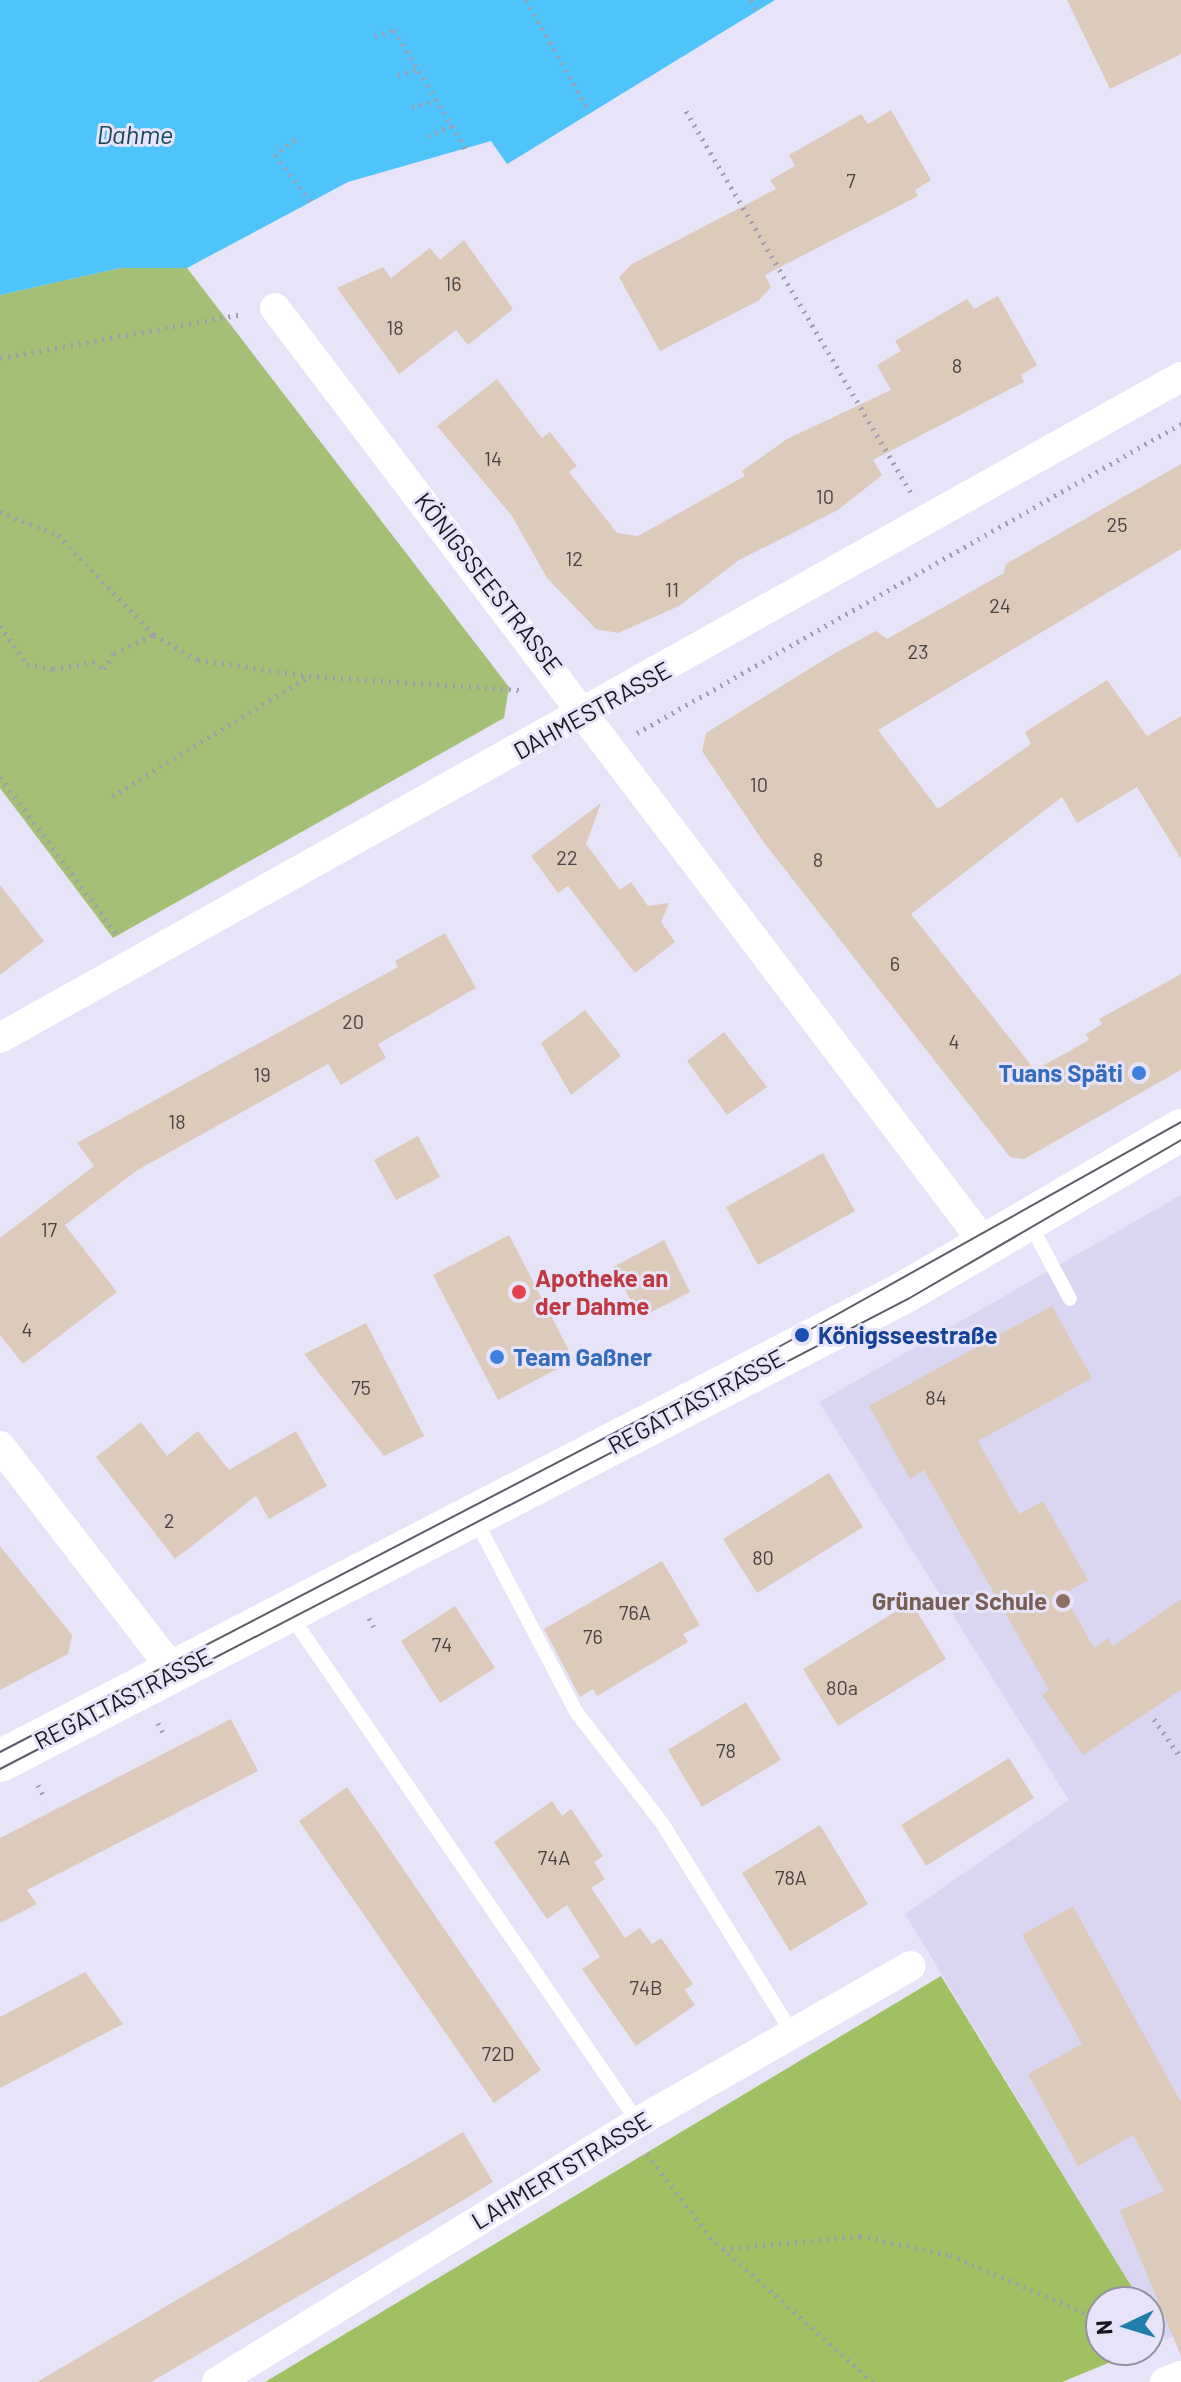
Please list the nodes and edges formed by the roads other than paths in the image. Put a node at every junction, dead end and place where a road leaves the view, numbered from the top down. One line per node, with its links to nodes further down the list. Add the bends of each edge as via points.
1 (275, 308): 3 (street, KÖNIGSSEESTRASSE)
2 (1181, 377): 3 (street, DAHMESTRASSE)
3 (589, 713): 4 (street, DAHMESTRASSE); 7 (street, KÖNIGSSEESTRASSE)
4 (0, 1038)
5 (1181, 1130): 6 (main road, REGATTASTRASSE)
6 (1028, 1221): 7 (main road, REGATTASTRASSE); 8 (lane)
7 (986, 1245): 10 (main road, REGATTASTRASSE)
8 (1070, 1299)
9 (0, 1446): 12 (street)
10 (474, 1516): 11 (main road, REGATTASTRASSE); 15 (lane, via 577,1713 662,1823)
11 (289, 1613): 12 (main road, REGATTASTRASSE); 16 (lane)
12 (174, 1671): 13 (main road, REGATTASTRASSE)
13 (0, 1761)
14 (910, 1966): 15 (street, LAHMERTSTRASSE)
15 (793, 2035): 16 (street, LAHMERTSTRASSE)
16 (638, 2122): 18 (street, LAHMERTSTRASSE)
17 (1181, 2376): 19 (street)
18 (217, 2382)
19 (1165, 2382)

